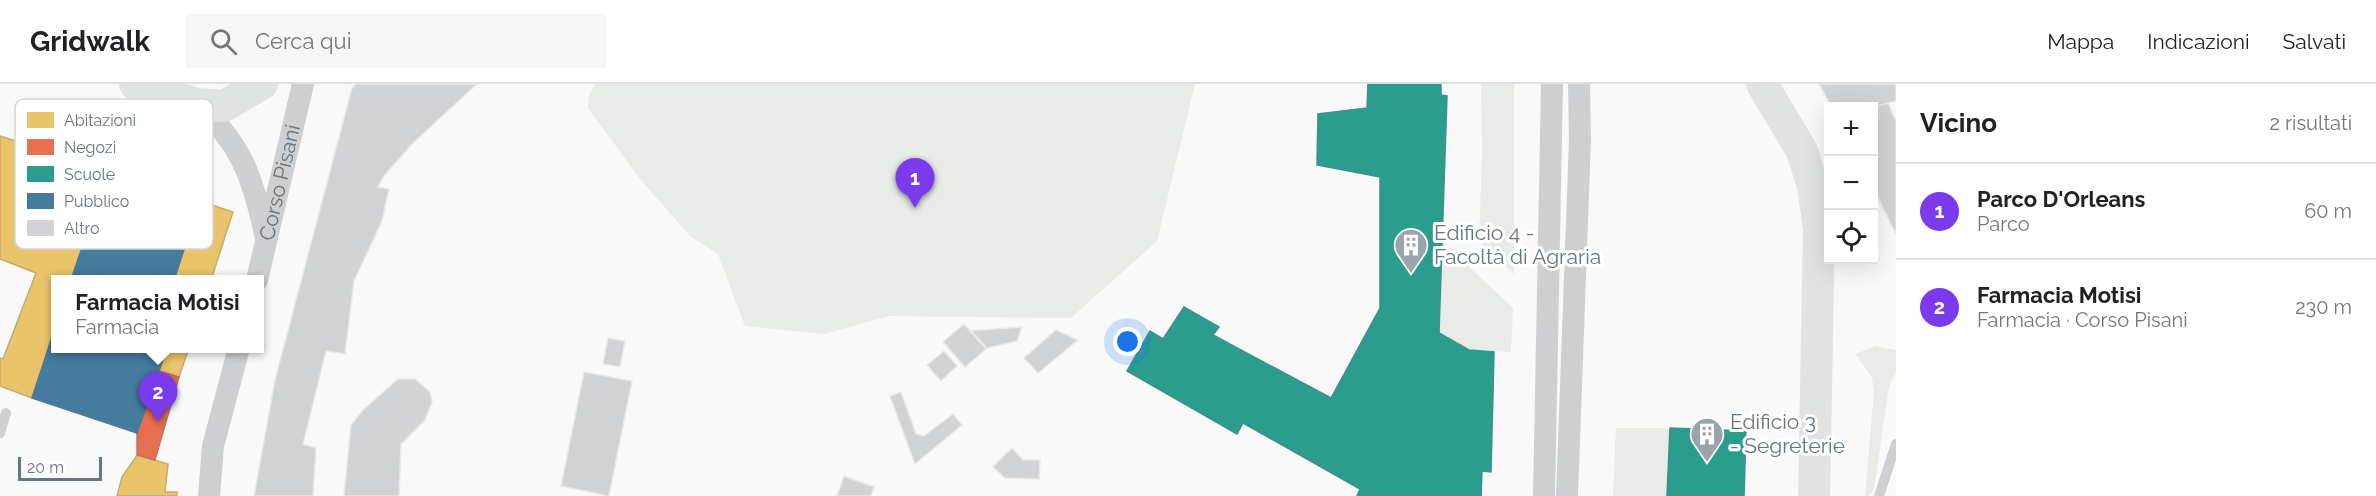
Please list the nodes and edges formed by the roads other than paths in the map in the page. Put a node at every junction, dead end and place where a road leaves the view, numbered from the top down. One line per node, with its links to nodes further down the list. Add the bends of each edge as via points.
1 (262, 84): 8 (main road, via 224,106)
2 (303, 84): 12 (street, Corso Pisani)
3 (1552, 84): 10 (street)
4 (1578, 84): 11 (street)
5 (1762, 84): 21 (main road, via 1802,151 1814,186 1819,229)
6 (150, 87): 7 (main road)
7 (183, 99)
8 (213, 105)
9 (213, 118): 12 (street, via 241,156 257,194)
10 (1552, 138): 11 (street); 19 (street)
11 (1580, 139): 20 (street)
12 (267, 241): 13 (street, Corso Pisani)
13 (258, 275)
14 (237, 353): 18 (street, via 213,446)
15 (6, 413): 16 (lane)
16 (0, 433)
17 (1896, 444): 22 (lane)
18 (209, 496)
19 (1544, 496)
20 (1567, 496)
21 (1814, 496)
22 (1879, 496)

